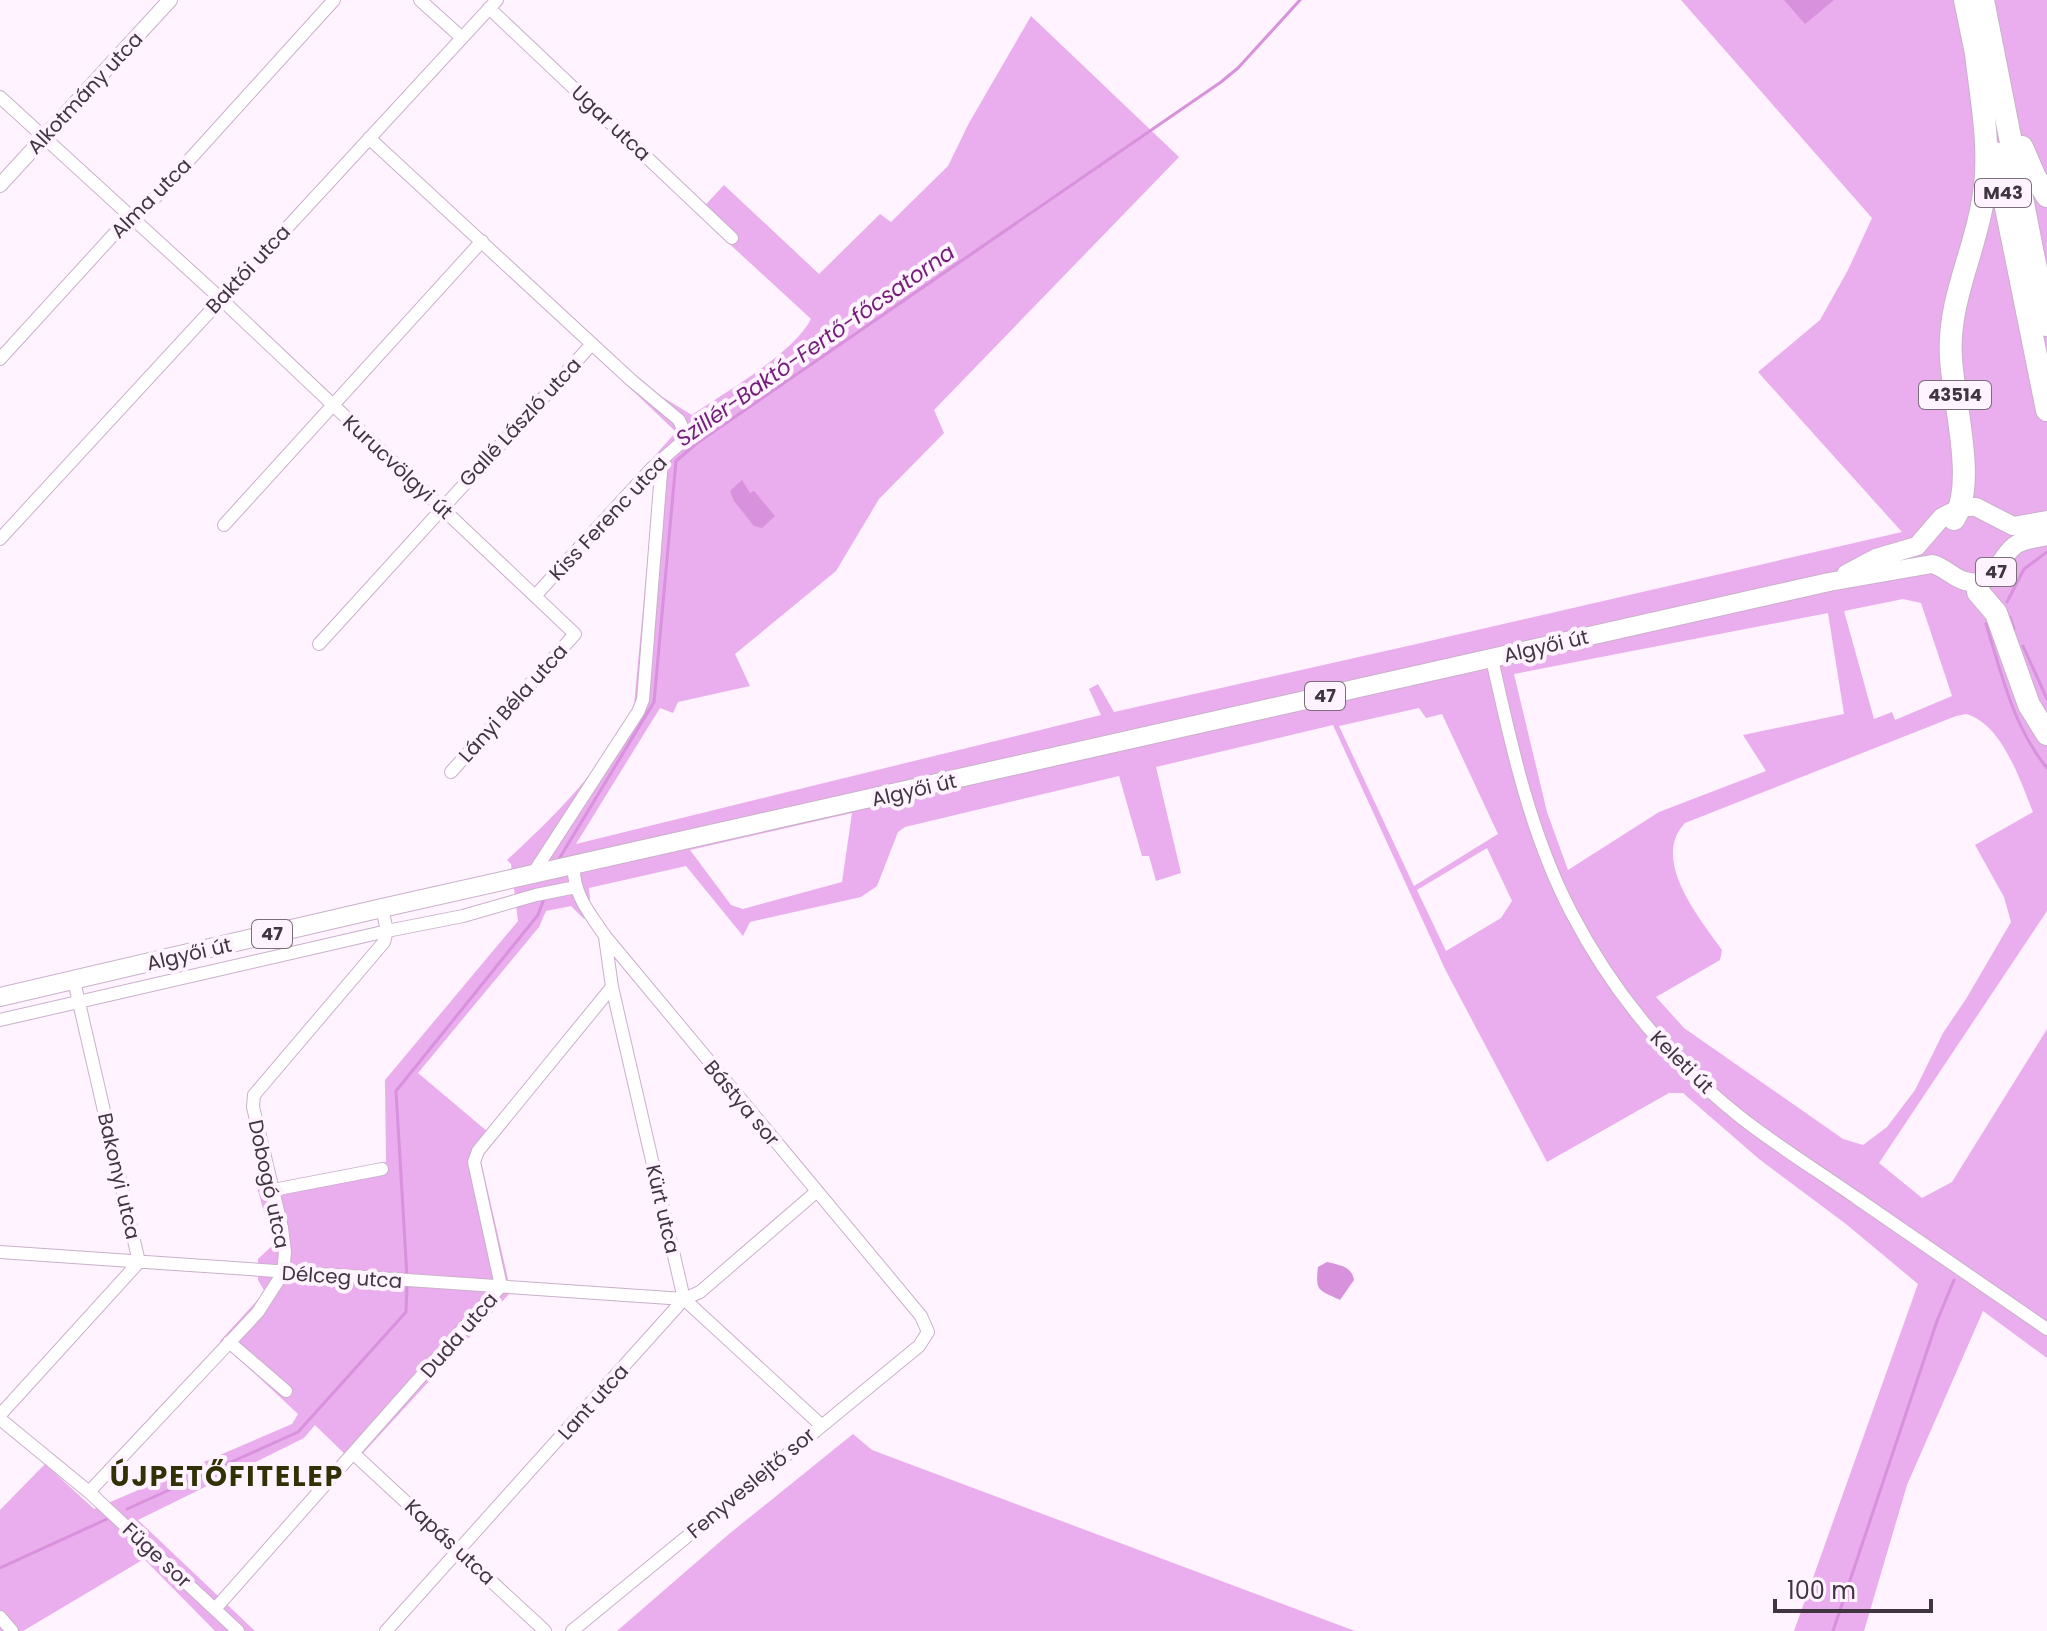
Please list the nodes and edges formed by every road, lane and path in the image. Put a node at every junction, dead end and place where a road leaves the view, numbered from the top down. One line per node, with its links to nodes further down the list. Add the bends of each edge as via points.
1 (170, 0): 11 (street, Alkotmány utca)
2 (334, 0): 15 (street, Alma utca)
3 (420, 0): 7 (street)
4 (1965, 0): 8 (highway, M43)
5 (1983, 0): 9 (highway, M43)
6 (493, 4): 7 (street, Baktói utca); 16 (street, Ugar utca)
7 (461, 37): 12 (street, Baktói utca)
8 (1976, 53): 23 (highway, M43); 26 (highway, 43514, via 1985,133 1984,193 1951,331 1965,484)
9 (1998, 75): 14 (highway, via 2028,162); 19 (highway, M43)
10 (0, 97): 11 (street, Kurucvölgyi út)
11 (44, 137): 13 (street, Alkotmány utca); 15 (street, Kurucvölgyi út)
12 (369, 138): 17 (street); 18 (street, Baktói utca)
13 (0, 185)
14 (2047, 196)
15 (132, 218): 18 (street, Kurucvölgyi út); 21 (street, Alma utca)
16 (732, 238)
17 (482, 241): 20 (street); 22 (street)
18 (221, 299): 22 (street, Kurucvölgyi út); 31 (street, Baktói utca)
19 (2047, 325)
20 (592, 344): 24 (street, Kiss Ferenc utca, via 679,420 682,442); 25 (street, Gallé László utca)
21 (0, 359)
22 (332, 406): 25 (street, Kurucvölgyi út); 28 (street)
23 (2047, 410)
24 (662, 460): 37 (street, Kiss Ferenc utca); 44 (street, via 643,700)
25 (441, 508): 37 (street, Kurucvölgyi út); 39 (street, Gallé László utca)
26 (1958, 513): 27 (main road, via 1976,507 2013,526); 29 (main road, 47, via 2010,535); 33 (main road, via 1942,517)
27 (2047, 520)
28 (224, 525)
29 (2047, 527)
30 (2047, 536): 34 (main road, 47, via 2015,545 1985,580 1966,582)
31 (0, 539)
32 (2047, 542): 36 (main road, 47, via 2022,551 2006,575)
33 (1926, 545): 34 (main road); 35 (main road, 47, via 1876,558)
34 (1939, 569): 35 (main road, 47); 36 (main road, 47, via 1952,585)
35 (1829, 582): 40 (main road, Algyői út / 47)
36 (1978, 592): 41 (highway, via 1996,613 2029,705)
37 (535, 596): 38 (street, Kurucvölgyi út)
38 (575, 634): 42 (street, Lányi Béla utca)
39 (319, 644)
40 (1492, 659): 43 (main road, Algyői út / 47); 65 (street, Keleti út, via 1519,774 1557,884 1602,965 1638,1015 1679,1062 1741,1117)
41 (2047, 734)
42 (451, 772)
43 (571, 866): 44 (main road, Algyői út / 47); 45 (street, Bástya sor)
44 (538, 873): 46 (main road, Algyői út / 47)
45 (576, 887): 47 (street, Algyői út); 48 (street, Bástya sor)
46 (382, 908): 47 (street); 52 (main road, Algyői út / 47)
47 (387, 931): 49 (street, Algyői út); 50 (street, Dobogó utca)
48 (605, 936): 51 (street, Bástya sor); 53 (street, Kürt utca)
49 (362, 937): 50 (street); 55 (street, Algyői út)
50 (373, 954): 58 (street, Dobogó utca, via 254,1095)
51 (629, 966): 53 (street, Duda utca); 59 (street, Bástya sor)
52 (74, 981): 54 (main road, Algyői út / 47); 55 (street, Bakonyi utca)
53 (612, 984): 63 (street, Duda utca, via 478,1151 474,1162); 64 (street, Kürt utca)
54 (0, 997)
55 (79, 1002): 56 (street, Algyői út); 61 (street, Bakonyi utca)
56 (0, 1020)
57 (382, 1169): 58 (street)
58 (273, 1190): 62 (street, Dobogó utca, via 285,1252)
59 (816, 1192): 64 (street, Lant utca, via 700,1292); 66 (street, Bástya sor, via 921,1316)
60 (0, 1252): 61 (street, Délceg utca)
61 (139, 1262): 62 (street, Délceg utca); 69 (street, Bakonyi utca)
62 (283, 1273): 63 (street, Délceg utca); 67 (street, Dobogó utca, via 258,1312)
63 (501, 1286): 64 (street, Délceg utca); 71 (street, Duda utca)
64 (684, 1299): 70 (street); 73 (street, Lant utca)
65 (2047, 1329)
66 (928, 1332): 70 (street, Fenyveslejtő sor, via 919,1346)
67 (229, 1342): 68 (street); 72 (street, Dobogó utca)
68 (286, 1391)
69 (0, 1417): 72 (street, Füge sor)
70 (821, 1425): 80 (street, Fenyveslejtő sor)
71 (354, 1454): 73 (street, Kapás utca); 74 (street, Duda utca)
72 (89, 1492): 74 (street, Füge sor)
73 (459, 1550): 78 (street, Lant utca); 79 (street, Kapás utca)
74 (215, 1609): 77 (street, Füge sor)
75 (0, 1617): 76 (street)
76 (12, 1631)
77 (238, 1631)
78 (386, 1631)
79 (545, 1631)
80 (572, 1631)

